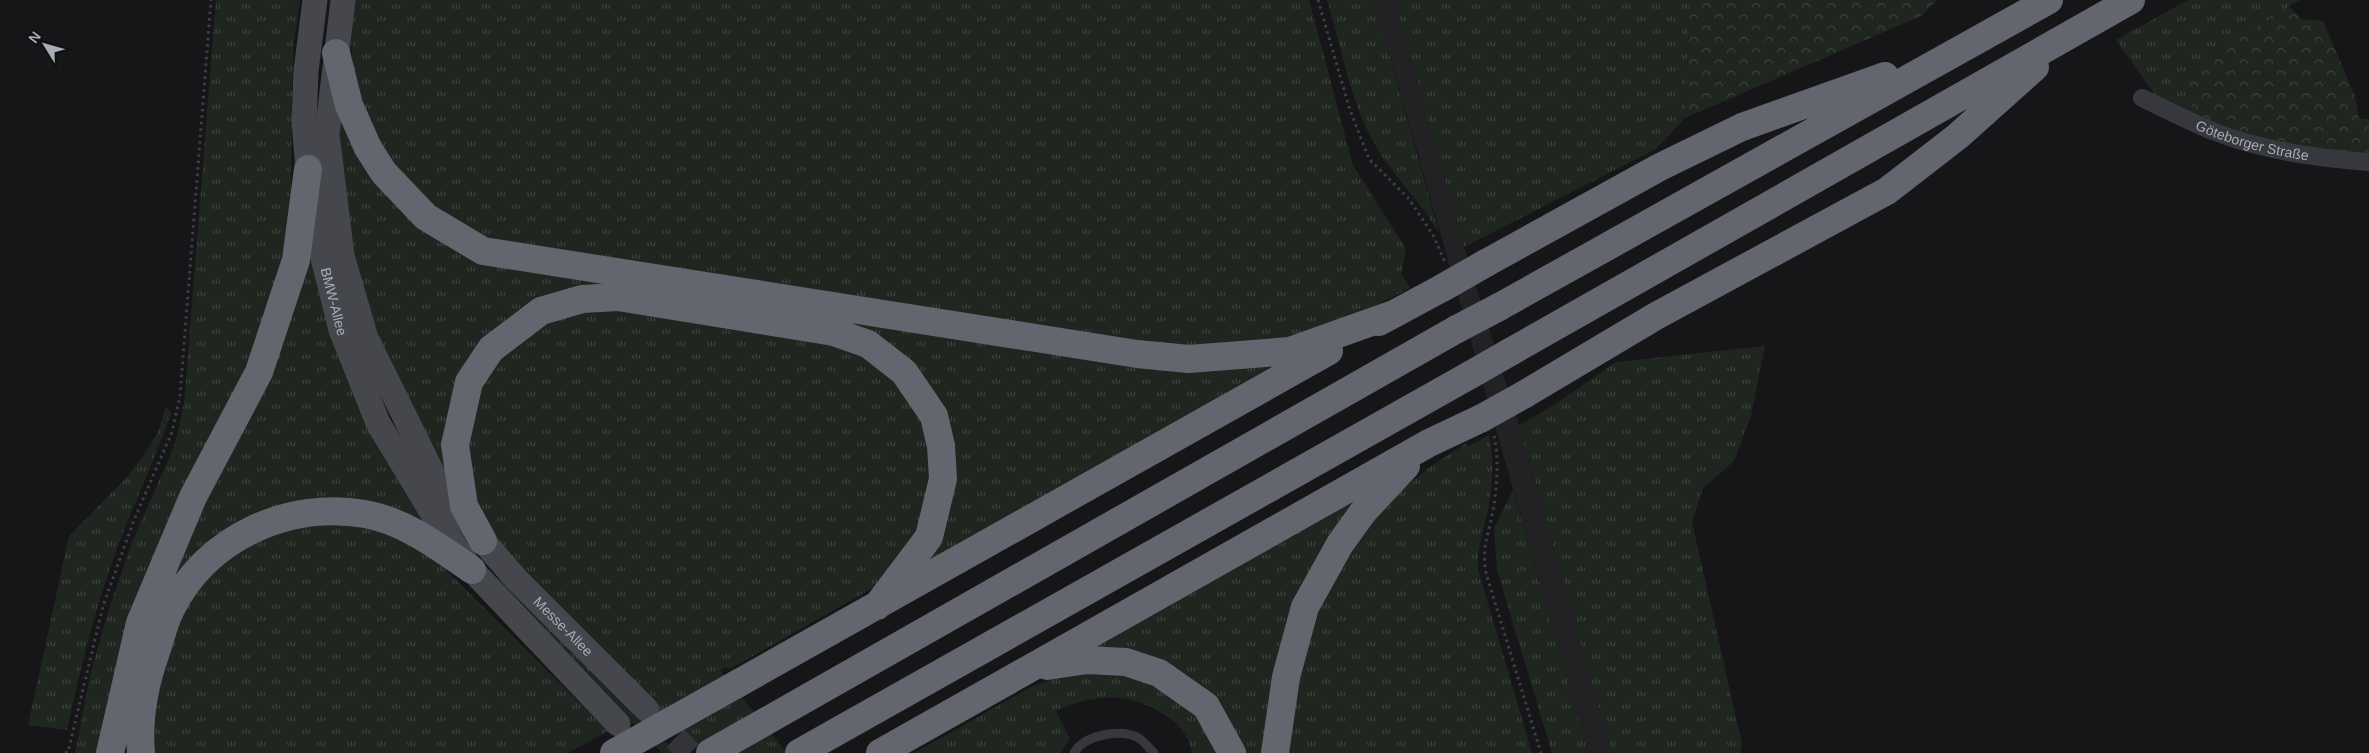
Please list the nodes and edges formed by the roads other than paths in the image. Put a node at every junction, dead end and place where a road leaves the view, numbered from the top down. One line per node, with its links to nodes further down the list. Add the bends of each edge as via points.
1 (315, 0): 10 (main road, BMW-Allee, via 306,72 304,122)
2 (343, 0): 7 (main road, BMW-Allee)
3 (2049, 0): 6 (highway)
4 (2130, 0): 5 (highway)
5 (2075, 31): 12 (highway, bridge, via 1958,136 1887,191 1656,316 1482,418); 23 (highway, bridge)
6 (1952, 52): 11 (highway, bridge, via 1742,127 1486,263 1444,275); 22 (highway, bridge)
7 (336, 53): 11 (highway, via 349,105 368,148 384,174 426,217 483,251 1127,353 1189,359 1290,351); 13 (main road, BMW-Allee, via 327,134 342,256 366,338 437,482)
8 (2142, 98): 9 (street, Göteborger Straße, via 2216,132 2268,148 2320,158)
9 (2369, 162)
10 (308, 169): 14 (main road, BMW-Allee, via 320,246 341,330 375,415 439,524); 19 (highway, via 296,260 259,372 192,496 140,623)
11 (1394, 314): 15 (highway)
12 (1429, 444): 16 (highway); 28 (highway, via 1363,512 1340,544 1305,607 1286,676)
13 (483, 541): 15 (highway, via 464,506 455,445 469,382 491,349 541,311 582,299 618,297 824,330 868,344 904,372 934,416 941,446 943,479 929,536); 17 (main road, Messe-Allee, via 517,580)
14 (472, 570): 18 (main road, Messe-Allee); 20 (highway, via 400,525 367,514 331,511 296,514 268,521 243,534 214,554 190,580 171,609 145,695)
15 (877, 606): 21 (highway, bridge)
16 (1020, 674): 24 (highway); 27 (highway, via 1055,664 1087,660 1126,662 1159,673 1206,706)
17 (646, 709)
18 (618, 724)
19 (110, 753)
20 (141, 753)
21 (614, 753)
22 (710, 753)
23 (799, 753)
24 (880, 753)
25 (1074, 753): 26 (lane, via 1077,746 1108,732 1138,737)
26 (1154, 753)
27 (1232, 753)
28 (1275, 753)

